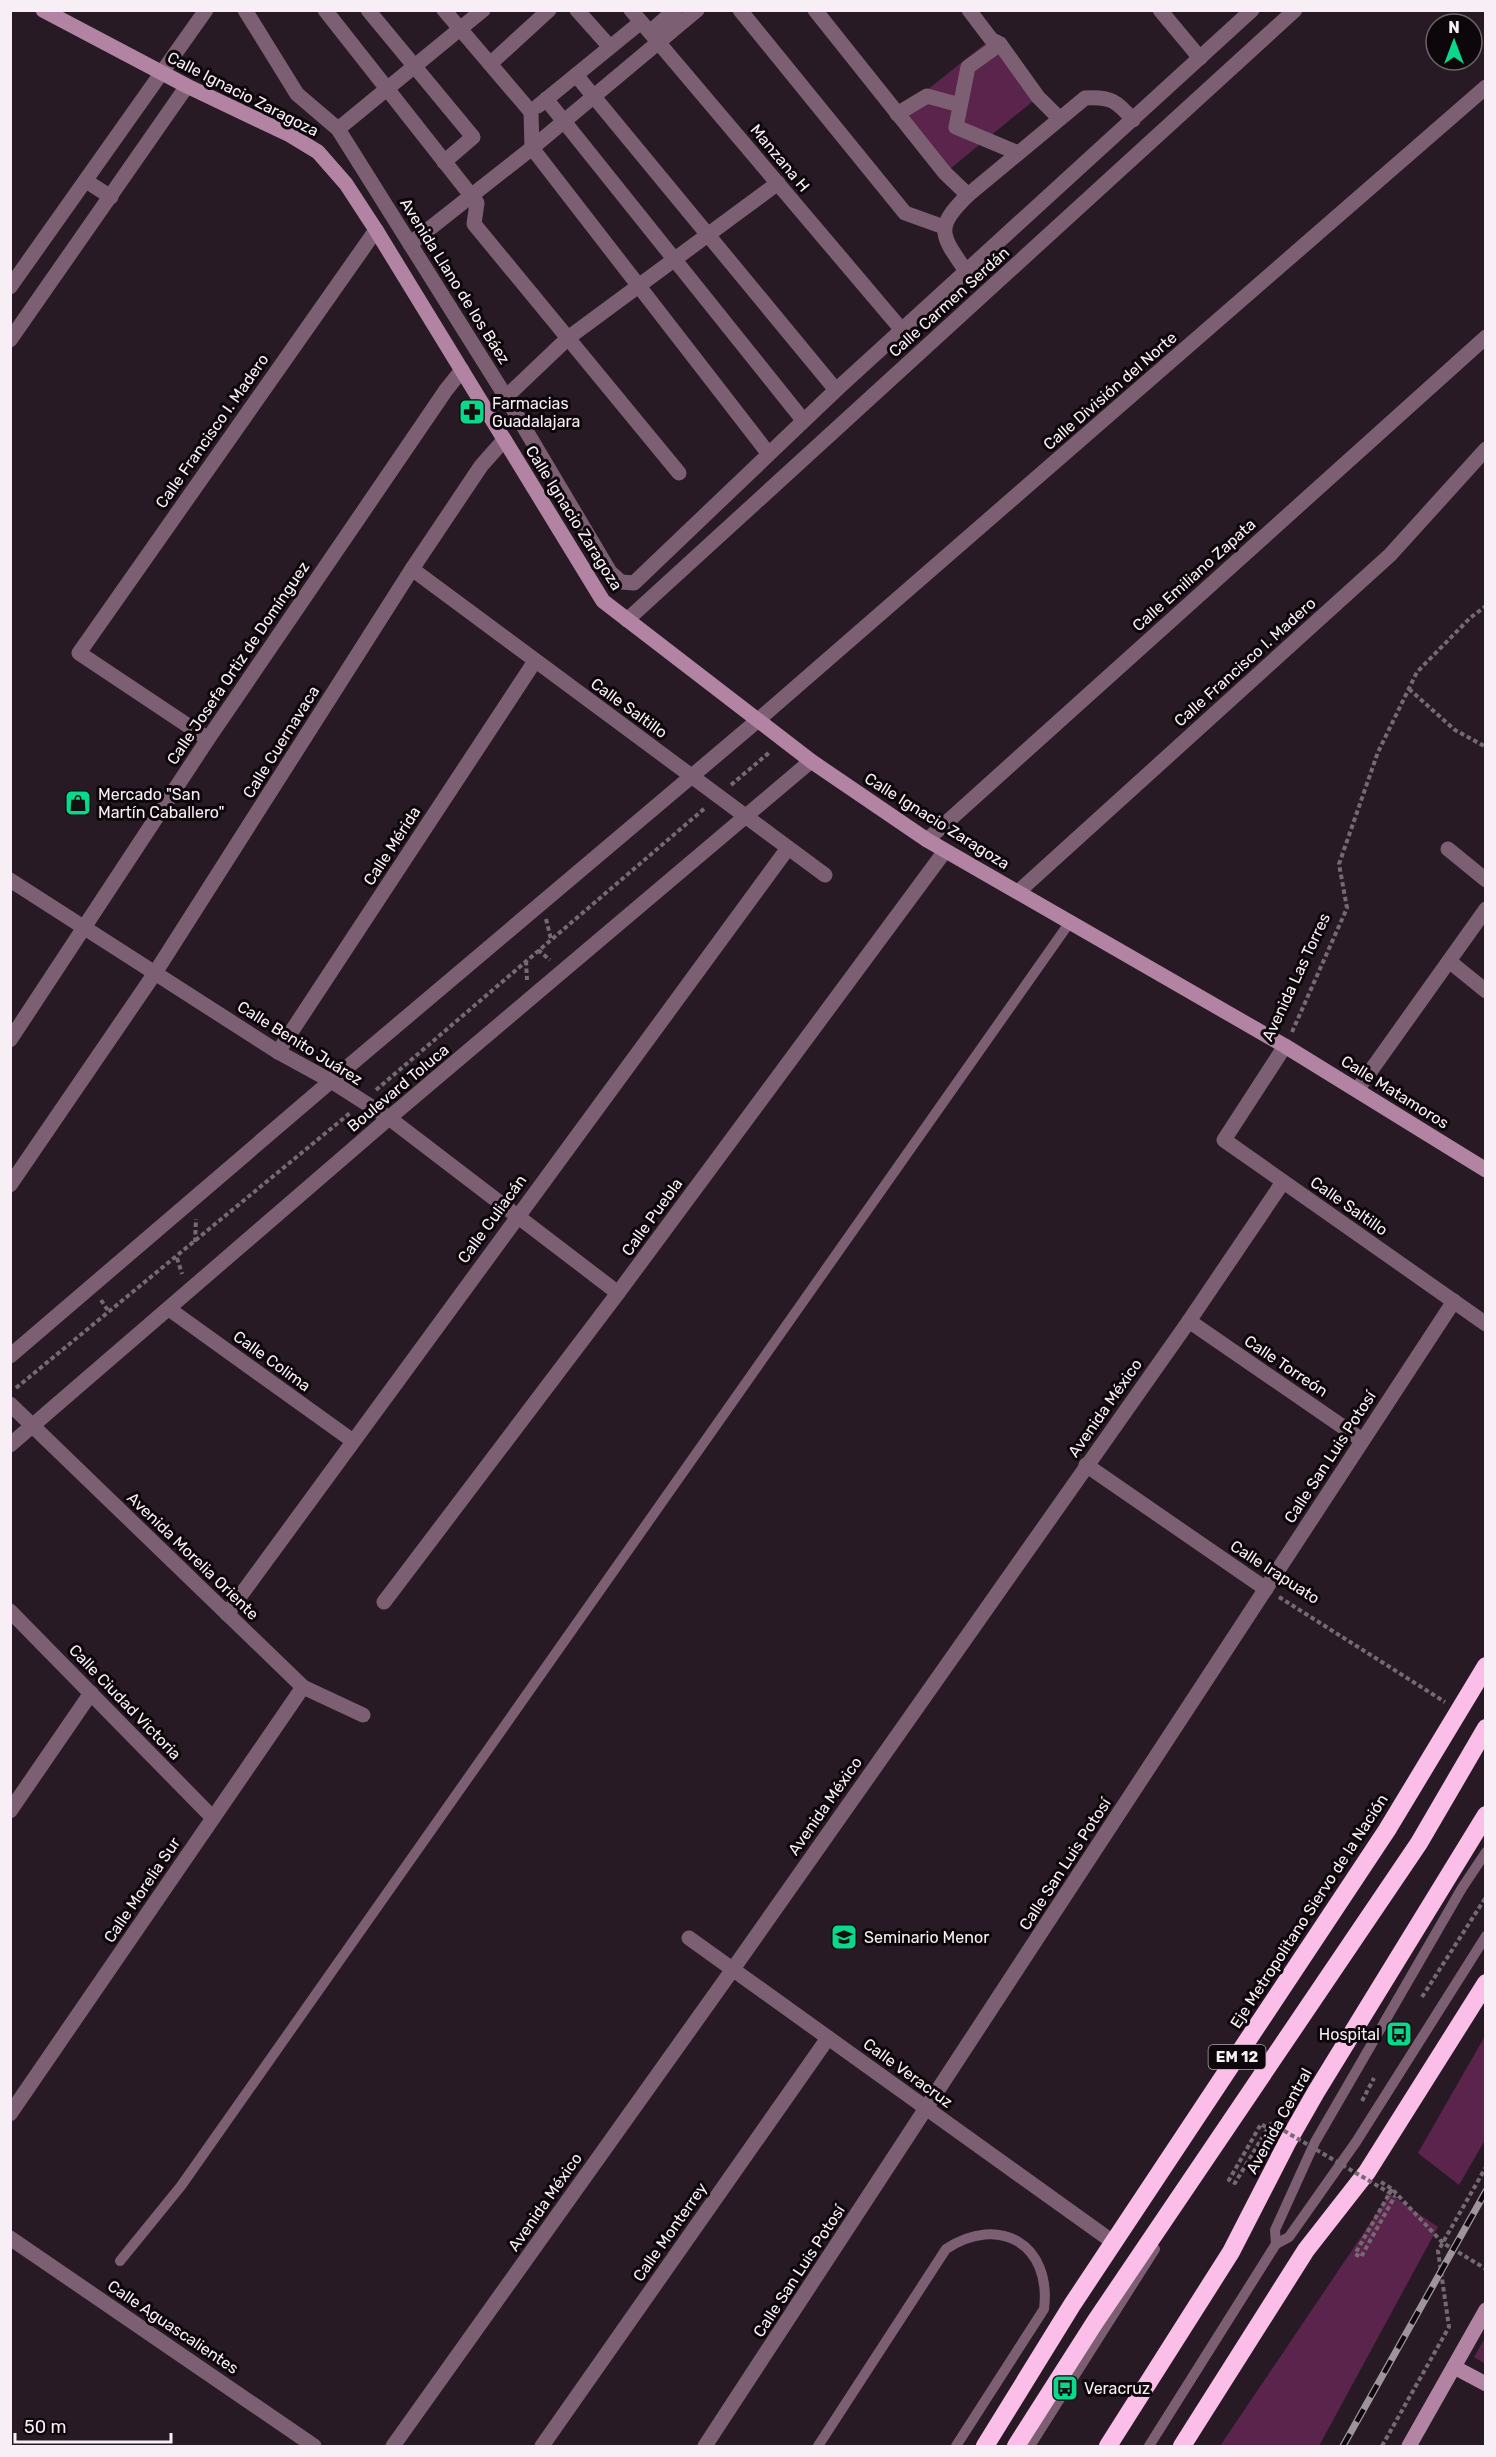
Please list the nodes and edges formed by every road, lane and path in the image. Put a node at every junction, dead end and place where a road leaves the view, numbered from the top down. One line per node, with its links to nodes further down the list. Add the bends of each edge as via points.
1 (43, 10): 25 (street, Calle Ignacio Zaragoza)
2 (206, 10): 25 (street)
3 (245, 10): 38 (street, Avenida Llano de los Báez, via 297,94)
4 (325, 10): 29 (street)
5 (368, 10): 24 (street)
6 (444, 10): 19 (street)
7 (483, 10): 19 (street)
8 (549, 10): 23 (street)
9 (577, 10): 21 (street)
10 (675, 10): 18 (street)
11 (697, 10): 18 (street)
12 (740, 10): 47 (street, via 905,213)
13 (815, 10): 34 (street)
14 (969, 10): 20 (street, via 990,39)
15 (1160, 10): 22 (street)
16 (1252, 10): 22 (street, Calle Carmen Serdán)
17 (1295, 10): 70 (street, Calle Carmen Serdán)
18 (645, 27): 21 (street); 30 (street); 43 (street, Manzana H)
19 (461, 30): 23 (street); 24 (street)
20 (1000, 44): 32 (street, via 968,67); 35 (street, via 1038,97)
21 (610, 47): 26 (street)
22 (1200, 58): 36 (street, Calle Carmen Serdán)
23 (490, 64): 33 (street)
24 (415, 67): 29 (street); 41 (street, via 472,137)
25 (162, 74): 27 (street, Calle Ignacio Zaragoza); 42 (street)
26 (576, 75): 30 (street); 31 (street)
27 (187, 86): 46 (street); 48 (street, Calle Ignacio Zaragoza, via 318,152 346,184)
28 (1485, 87): 73 (street, Calle División del Norte)
29 (387, 89): 38 (street); 41 (street)
30 (594, 97): 37 (street); 49 (street)
31 (546, 99): 33 (street); 37 (street)
32 (960, 105): 34 (street, via 927,96); 40 (street, via 956,128)
33 (531, 112): 39 (street)
34 (897, 114): 44 (street)
35 (1059, 118): 36 (street, via 1085,98 1103,97 1119,103); 40 (street)
36 (1133, 120): 52 (street, Calle Carmen Serdán)
37 (564, 121): 39 (street); 51 (street)
38 (338, 129): 50 (street, Avenida Llano de los Báez)
39 (532, 147): 45 (street); 53 (street)
40 (1018, 153): 44 (street)
41 (444, 162): 45 (street)
42 (86, 181): 46 (street); 54 (street)
43 (778, 183): 49 (street); 55 (street, Manzana H)
44 (968, 195): 47 (street, via 952,210)
45 (471, 196): 50 (street); 57 (street, via 477,203 474,224)
46 (111, 197): 58 (street)
47 (944, 227): 52 (street, via 946,242)
48 (376, 230): 59 (street, Calle Ignacio Zaragoza); 74 (street, Calle Francisco I. Madero, via 79,653)
49 (708, 235): 51 (street); 60 (street)
50 (410, 244): 61 (street, Avenida Llano de los Báez)
51 (674, 260): 53 (street); 62 (street)
52 (966, 271): 55 (street, Calle Carmen Serdán)
53 (639, 286): 57 (street); 65 (street)
54 (10, 287)
55 (902, 329): 60 (street, Calle Carmen Serdán)
56 (1485, 337): 81 (street, Calle Emiliano Zapata)
57 (568, 338): 61 (street); 66 (street)
58 (10, 340)
59 (462, 370): 63 (street, Calle Ignacio Zaragoza); 74 (street, Calle Josefa Ortiz de Domínguez)
60 (836, 390): 62 (street, Calle Carmen Serdán)
61 (506, 397): 68 (street, Avenida Llano de los Báez, via 610,572)
62 (803, 420): 65 (street, Calle Carmen Serdán)
63 (504, 440): 67 (street, Calle Cuernavaca, via 481,466); 70 (street, Calle Ignacio Zaragoza, via 603,602)
64 (1485, 449): 88 (street, Calle Francisco I. Madero, via 1390,555)
65 (768, 453): 68 (street, Calle Carmen Serdán, via 634,583)
66 (679, 473)
67 (412, 569): 71 (street, Calle Saltillo); 93 (street, Calle Cuernavaca)
68 (621, 582)
69 (1485, 606): 72 (path, Avenida Las Torres, via 1418,672)
70 (627, 621): 73 (street, Calle Ignacio Zaragoza)
71 (535, 661): 78 (street, Calle Saltillo); 97 (street, Calle Mérida)
72 (1409, 689): 76 (path, via 1455,730); 96 (path, Avenida Las Torres, via 1378,752 1339,864 1347,908)
73 (757, 721): 75 (street, Calle Ignacio Zaragoza); 78 (street)
74 (208, 739): 91 (street, Calle Josefa Ortiz de Domínguez)
75 (784, 741): 77 (street, Calle Ignacio Zaragoza); 79 (path)
76 (1485, 747)
77 (811, 761): 80 (street, Boulevard Toluca); 81 (street, Calle Ignacio Zaragoza)
78 (692, 776): 79 (street, Calle Saltillo); 98 (street)
79 (718, 797): 80 (street, Calle Saltillo); 100 (path)
80 (746, 817): 82 (street, Calle Saltillo); 101 (street, Boulevard Toluca)
81 (927, 840): 84 (street, Calle Ignacio Zaragoza)
82 (788, 848): 85 (street, Calle Saltillo); 106 (street, Calle Culiacán)
83 (1448, 849): 87 (street)
84 (945, 851): 88 (street, Calle Ignacio Zaragoza); 107 (street, Calle Puebla)
85 (825, 875)
86 (10, 880): 91 (street, Calle Benito Juárez)
87 (1485, 880)
88 (1018, 892): 90 (street, Calle Ignacio Zaragoza)
89 (1485, 909): 92 (street)
90 (1070, 922): 96 (street, Calle Ignacio Zaragoza); 153 (lane, via 181,2186)
91 (85, 927): 93 (street, Calle Benito Juárez); 95 (street, Calle Josefa Ortiz de Domínguez)
92 (1449, 961): 94 (street); 99 (street)
93 (155, 973): 97 (street, Calle Benito Juárez); 105 (street, Calle Cuernavaca)
94 (1485, 991)
95 (10, 1040)
96 (1285, 1046): 99 (street, Calle Matamoros); 102 (street, Avenida Las Torres)
97 (278, 1052): 98 (street, Calle Benito Juárez)
98 (331, 1081): 100 (street, Calle Benito Juárez); 112 (street)
99 (1357, 1090): 103 (street, Calle Matamoros)
100 (362, 1102): 101 (street, Calle Benito Juárez); 113 (path)
101 (389, 1118): 106 (street, Calle Benito Juárez); 109 (street, Boulevard Toluca)
102 (1224, 1140): 104 (street, Calle Saltillo)
103 (1485, 1170)
104 (1283, 1182): 108 (street, Calle Saltillo); 110 (street, Avenida México)
105 (10, 1185)
106 (516, 1217): 107 (street, Calle Benito Juárez); 117 (street, Calle Culiacán)
107 (618, 1293): 121 (street, Calle Puebla)
108 (1454, 1301): 111 (street, Calle Saltillo); 116 (street, Calle San Luis Potosí)
109 (169, 1309): 115 (street, Boulevard Toluca); 117 (street, Calle Colima)
110 (1189, 1322): 116 (street, Calle Torreón); 119 (street, Avenida México)
111 (1485, 1324)
112 (10, 1356)
113 (10, 1393)
114 (10, 1404): 115 (street, Avenida Morelia Oriente)
115 (33, 1425): 118 (street, Boulevard Toluca); 123 (street, Avenida Morelia Oriente)
116 (1362, 1440): 120 (street, Calle San Luis Potosí)
117 (353, 1441): 123 (street, Calle Culiacán)
118 (10, 1445)
119 (1086, 1465): 120 (street, Calle Irapuato); 137 (street, Avenida México)
120 (1266, 1589): 127 (path, Calle Irapuato); 143 (street, Calle San Luis Potosí)
121 (384, 1602)
122 (10, 1611): 126 (street, Calle Ciudad Victoria)
123 (227, 1614): 125 (street, Avenida Morelia Oriente)
124 (1485, 1666): 164 (highway, Eje Metropolitano Siervo de la Nación / EM 12, via 1387,1830 1072,2305)
125 (303, 1687): 128 (street, Avenida Morelia Oriente); 132 (street, Calle Morelia Sur)
126 (91, 1693): 130 (street); 132 (street, Calle Ciudad Victoria)
127 (1448, 1703)
128 (363, 1715)
129 (1485, 1727): 165 (highway, EM 12, bridge, via 1419,1843 1095,2322); 166 (lane)
130 (10, 1811)
131 (1485, 1815): 167 (highway, Avenida Central, via 1316,2092 1231,2252)
132 (213, 1818): 144 (street, Calle Morelia Sur)
133 (1485, 1852): 152 (lane, via 1315,2142 1275,2230)
134 (1485, 1897): 139 (path)
135 (1485, 1936): 152 (lane, via 1356,2142 1289,2237)
136 (689, 1938): 137 (street, Calle Veracruz)
137 (732, 1969): 140 (street, Calle Veracruz); 159 (street, Avenida México)
138 (1485, 1983): 147 (highway)
139 (1422, 1996)
140 (828, 2038): 143 (street, Calle Veracruz); 160 (street, Calle Monterrey)
141 (1374, 2078): 142 (path)
142 (1361, 2103)
143 (927, 2109): 149 (street, Calle Veracruz); 161 (street, Calle San Luis Potosí)
144 (10, 2114)
145 (1261, 2124): 148 (path, bridge, via 1229,2180 1235,2183 1271,2123 1395,2196 1361,2257 1355,2254)
146 (1485, 2167): 151 (path)
147 (1367, 2172): 148 (path); 169 (highway, via 1306,2250)
148 (1392, 2189): 151 (path)
149 (1106, 2237)
150 (10, 2238): 158 (street, Calle Aguascalientes)
151 (1443, 2243): 154 (path); 170 (path, via 1438,2251 1449,2326)
152 (1276, 2244): 168 (lane)
153 (120, 2260)
154 (1485, 2269)
155 (1485, 2310): 156 (street)
156 (1454, 2367): 157 (street); 171 (street)
157 (1485, 2384)
158 (314, 2446)
159 (393, 2446)
160 (542, 2446)
161 (705, 2446)
162 (818, 2446): 163 (lane, via 946,2249 962,2238 1000,2235 1018,2242 1043,2271 1047,2290 1044,2309)
163 (956, 2446)
164 (984, 2446)
165 (1016, 2446)
166 (1030, 2446)
167 (1108, 2446)
168 (1149, 2446)
169 (1182, 2446)
170 (1382, 2446)
171 (1409, 2446)

